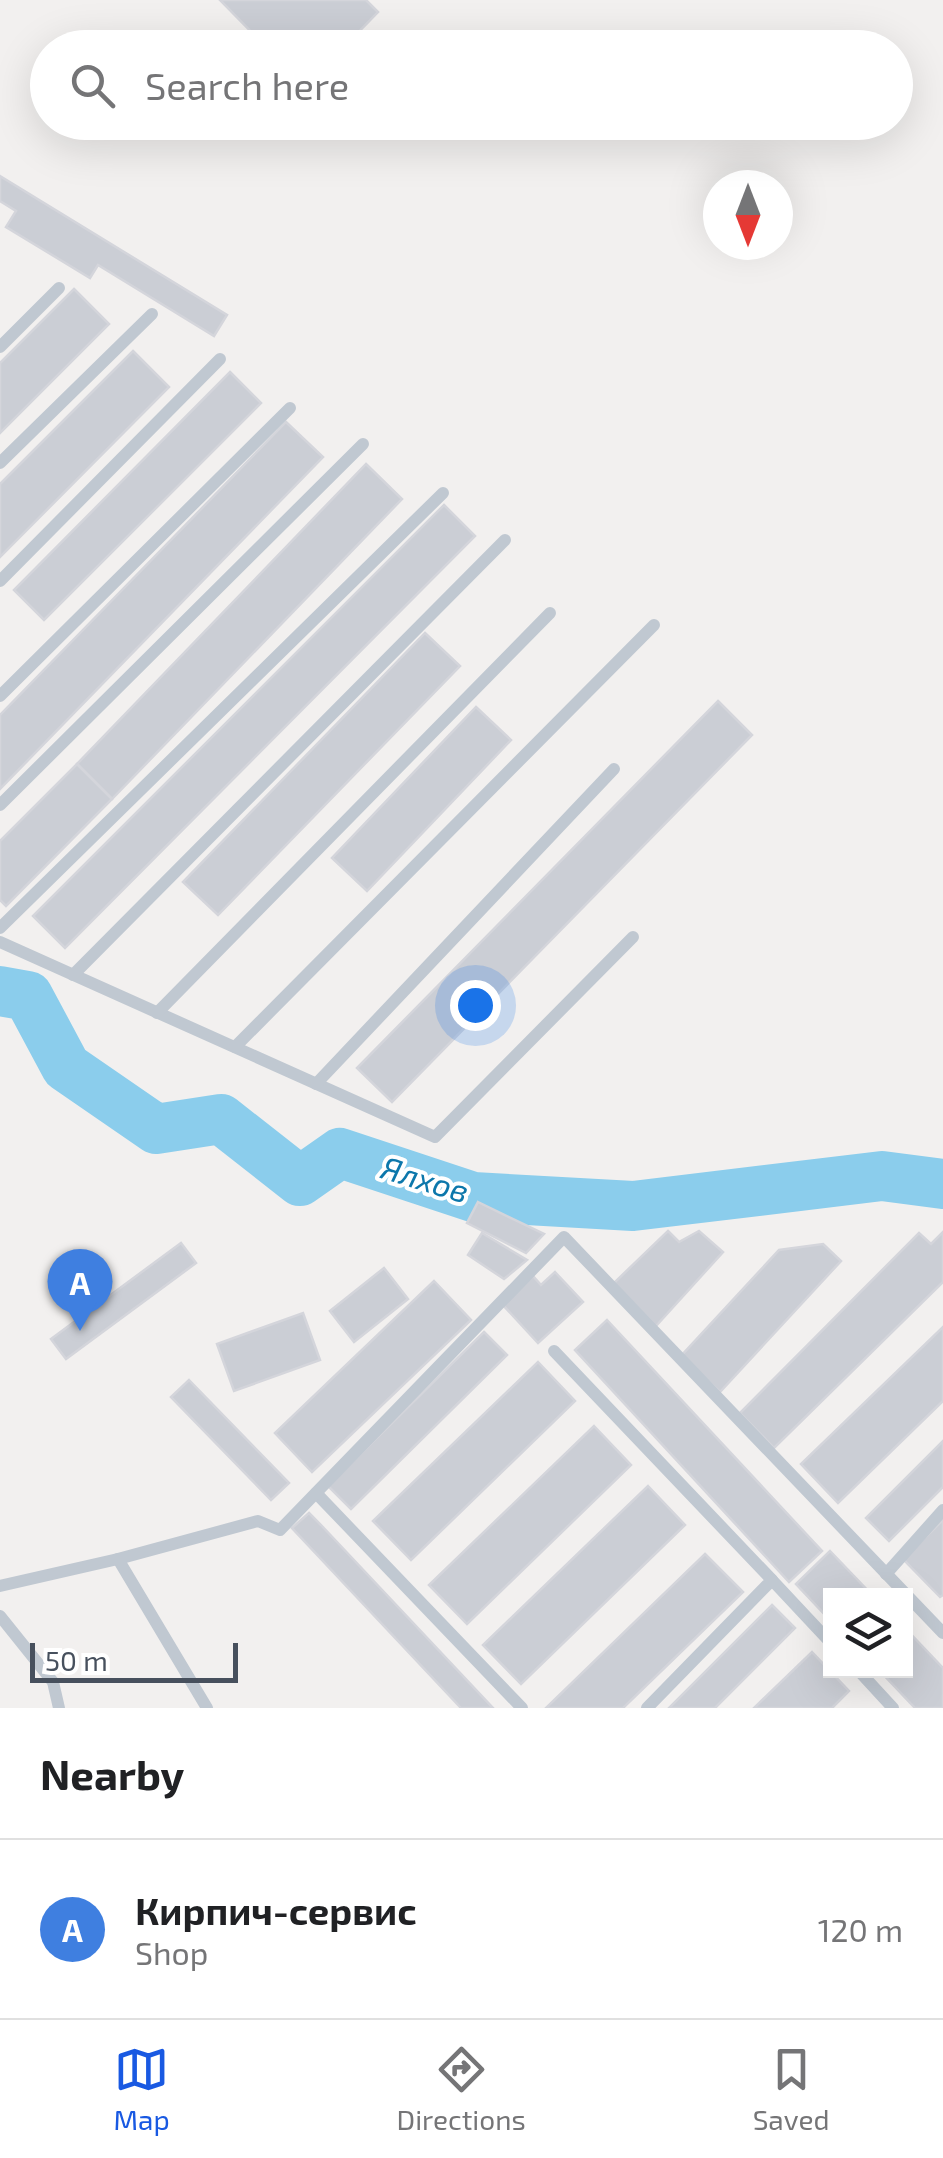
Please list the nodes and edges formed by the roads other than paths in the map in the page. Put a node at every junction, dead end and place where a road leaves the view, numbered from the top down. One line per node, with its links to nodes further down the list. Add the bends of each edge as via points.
1 (59, 288): 3 (lane)
2 (152, 314): 7 (lane)
3 (0, 347)
4 (220, 358): 10 (lane)
5 (290, 408): 13 (lane)
6 (364, 444): 15 (lane)
7 (0, 463)
8 (442, 493): 16 (lane)
9 (504, 540): 19 (lane)
10 (0, 581)
11 (550, 612): 20 (lane)
12 (654, 624): 21 (lane)
13 (0, 696)
14 (614, 769): 22 (lane)
15 (0, 805)
16 (0, 928)
17 (633, 937): 22 (lane, via 435,1136)
18 (0, 942): 19 (lane)
19 (73, 975): 20 (lane)
20 (157, 1012): 21 (lane)
21 (235, 1047): 22 (lane)
22 (316, 1084)
23 (554, 1351): 28 (lane)
24 (316, 1493): 26 (lane, via 280,1530 258,1521); 27 (lane, via 564,1237); 36 (lane)
25 (943, 1510): 27 (lane)
26 (118, 1559): 29 (lane); 35 (lane)
27 (886, 1574): 31 (lane)
28 (772, 1580): 32 (lane); 37 (lane)
29 (0, 1586)
30 (0, 1616): 34 (lane, via 53,1682)
31 (943, 1634)
32 (823, 1635)
33 (865, 1678): 38 (lane)
34 (59, 1708)
35 (207, 1708)
36 (522, 1708)
37 (647, 1708)
38 (893, 1708)

